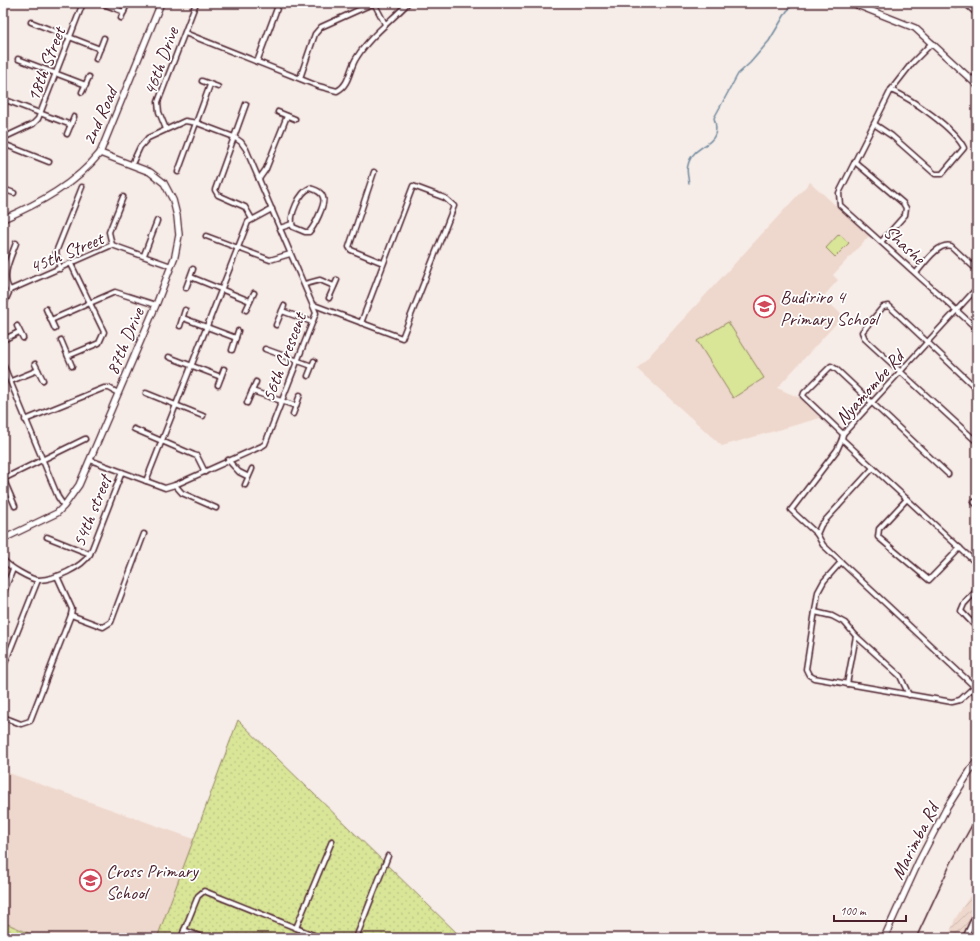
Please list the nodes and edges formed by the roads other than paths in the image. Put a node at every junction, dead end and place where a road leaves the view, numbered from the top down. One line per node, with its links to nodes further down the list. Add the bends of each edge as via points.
1 (84, 3): 17 (street, 18th Street)
2 (101, 3): 11 (street)
3 (161, 3): 50 (street, 2nd Road)
4 (196, 3): 16 (street, 46th Drive)
5 (279, 3): 23 (street)
6 (374, 3): 15 (street); 27 (street, via 325,24 318,30)
7 (408, 3): 15 (street)
8 (852, 3): 19 (street, via 910,25)
9 (965, 3): 12 (street)
10 (127, 4): 11 (street)
11 (124, 12): 13 (street)
12 (977, 14)
13 (121, 18)
14 (31, 22): 17 (street)
15 (385, 24): 27 (street, via 357,56 347,81 340,90 330,90)
16 (185, 33): 23 (street); 46 (street, 46th Drive, via 158,102)
17 (71, 37): 20 (street); 24 (street, 18th Street)
18 (104, 38): 20 (street)
19 (932, 43): 28 (street); 34 (street)
20 (100, 49): 21 (street)
21 (96, 58)
22 (18, 59): 24 (street)
23 (257, 62): 27 (street)
24 (56, 74): 31 (street); 39 (street, 18th Street)
25 (977, 75): 28 (street)
26 (89, 77): 31 (street)
27 (300, 78)
28 (972, 80): 32 (street)
29 (202, 82): 30 (street)
30 (210, 84): 33 (street); 43 (street)
31 (86, 85): 35 (street)
32 (977, 85)
33 (218, 87)
34 (890, 90): 44 (street); 44 (street, via 914,102 944,126 964,148 942,174 935,174 892,136)
35 (82, 92)
36 (3, 99): 39 (street)
37 (246, 104): 48 (street)
38 (278, 112): 40 (street)
39 (41, 114): 45 (street); 49 (street, 18th Street, via 33,124)
40 (287, 116): 42 (street); 56 (street, via 266,169)
41 (74, 117): 45 (street)
42 (295, 119)
43 (197, 123): 46 (street, 56th Crescent, via 185,121); 48 (street, 56th Crescent); 54 (street)
44 (874, 124): 52 (street)
45 (71, 125): 47 (street)
46 (166, 128): 53 (street, 56th Crescent, via 143,142)
47 (67, 134)
48 (234, 137): 56 (street, 56th Crescent, via 246,149); 65 (street, via 216,190 218,195 245,207)
49 (3, 139): 51 (street, via 6,145)
50 (100, 153): 53 (street, 87th Drive); 64 (street, 2nd Road, via 89,167 66,186)
51 (49, 162)
52 (855, 162): 70 (street, Shashe, via 838,197 840,205); 70 (street, via 906,208 905,215)
53 (132, 164): 78 (street, 87th Drive, via 157,177 173,200 179,235)
54 (178, 172)
55 (374, 172): 76 (street, via 349,247)
56 (259, 178): 61 (street, 56th Crescent)
57 (82, 187): 79 (street, via 56,252)
58 (3, 189): 59 (street)
59 (14, 193)
60 (123, 197): 72 (street, via 109,232)
61 (272, 209): 65 (street); 68 (street, 56th Crescent)
62 (977, 209): 63 (street)
63 (977, 214)
64 (3, 219)
65 (252, 219): 73 (street, via 248,222)
66 (157, 221): 75 (street)
67 (292, 224): 67 (street, via 305,232 312,229 324,203 320,192 310,188 302,194); 68 (street)
68 (280, 228): 74 (street, 56th Crescent)
69 (206, 236): 73 (street)
70 (881, 242): 82 (street, Shashe)
71 (16, 243): 90 (street, via 5,275 5,282)
72 (112, 245): 75 (street, 45th Street); 77 (street, 45th Street)
73 (238, 248): 74 (street, via 270,260); 89 (street)
74 (290, 254): 85 (street, 56th Crescent)
75 (144, 255): 78 (street, 45th Street)
76 (383, 263): 107 (street); 107 (street, via 413,186 445,198 454,206 402,338)
77 (72, 264): 79 (street, 45th Street); 94 (street)
78 (172, 266): 95 (street, 87th Drive)
79 (60, 269): 90 (street, 45th Street)
80 (193, 269): 83 (street)
81 (977, 270): 82 (street, via 947,245 940,247)
82 (916, 273): 102 (street, Shashe)
83 (191, 277): 87 (street); 89 (street)
84 (337, 280): 86 (street)
85 (305, 284): 86 (street, via 320,280); 96 (street, 56th Crescent)
86 (334, 286): 92 (street)
87 (186, 288)
88 (977, 288): 102 (street, Nyamombe Rd)
89 (220, 289): 93 (street); 111 (street)
90 (10, 290): 97 (street, 45th Street)
91 (254, 293): 93 (street)
92 (329, 298)
93 (250, 301): 101 (street)
94 (89, 302): 95 (street, via 119,292); 105 (street); 123 (street, via 104,336 99,343)
95 (156, 305): 143 (street, 87th Drive)
96 (314, 305): 106 (street, 56th Crescent, via 316,313); 107 (street)
97 (3, 306)
98 (284, 306): 103 (street)
99 (46, 309): 105 (street)
100 (184, 310): 104 (street)
101 (246, 310)
102 (957, 310): 113 (street, Shashe); 120 (street, Nyamombe Rd)
103 (282, 311): 106 (street); 108 (street)
104 (183, 318): 110 (street); 111 (street)
105 (51, 320): 112 (street)
106 (312, 322): 125 (street, 56th Crescent)
107 (362, 323)
108 (276, 325)
109 (17, 326): 115 (street)
110 (180, 326)
111 (206, 326): 117 (street); 130 (street)
112 (55, 329)
113 (977, 329)
114 (238, 331): 117 (street)
115 (19, 332): 116 (street); 118 (street)
116 (23, 338)
117 (236, 338): 122 (street)
118 (3, 340)
119 (61, 340): 123 (street)
120 (928, 342): 134 (street, Nyamombe Rd); 134 (street, via 889,306 883,307 862,332 862,336); 141 (street)
121 (265, 349): 125 (street)
122 (232, 350)
123 (68, 356): 129 (street)
124 (169, 357): 130 (street)
125 (297, 360): 131 (street); 146 (street, 56th Crescent)
126 (314, 361): 131 (street)
127 (3, 364): 138 (street)
128 (35, 364): 133 (street)
129 (72, 366)
130 (191, 366): 136 (street); 149 (street)
131 (312, 366): 135 (street)
132 (224, 369): 136 (street)
133 (38, 370): 137 (street); 138 (street)
134 (900, 372): 148 (street, Nyamombe Rd); 158 (street)
135 (308, 376)
136 (221, 377): 140 (street)
137 (43, 380)
138 (11, 381): 153 (street)
139 (256, 382): 142 (street)
140 (218, 384)
141 (977, 389)
142 (252, 390): 146 (street); 147 (street)
143 (118, 393): 153 (street, via 104,388); 160 (street, 87th Drive)
144 (146, 393): 149 (street)
145 (300, 395): 150 (street)
146 (282, 400): 150 (street); 161 (street, 56th Crescent, via 265,444)
147 (246, 403)
148 (871, 403): 155 (street, Nyamombe Rd); 155 (street, via 831,366 804,393 804,398); 166 (street)
149 (176, 405): 152 (street); 157 (street)
150 (296, 406): 151 (street)
151 (293, 414)
152 (203, 416)
153 (25, 420): 159 (street)
154 (134, 429): 157 (street)
155 (842, 436): 162 (street, Nyamombe Rd); 177 (street, via 837,450 791,510)
156 (85, 439): 159 (street)
157 (162, 441): 165 (street, via 197,456); 169 (street)
158 (977, 442)
159 (43, 460): 168 (street); 174 (street)
160 (90, 460): 164 (street, 56th Crescent); 174 (street, 87th Drive, via 79,485)
161 (228, 460): 165 (street, 56th Crescent); 167 (street, via 239,472)
162 (873, 468): 172 (street, Nyamombe Rd); 177 (street, via 821,525)
163 (252, 469): 167 (street)
164 (122, 472): 169 (street, 56th Crescent); 181 (street, 54th street)
165 (205, 472): 170 (street, 56th Crescent)
166 (948, 474)
167 (247, 476): 171 (street)
168 (3, 479): 173 (street)
169 (146, 481): 170 (street, 56th Crescent, via 163,488)
170 (174, 485): 175 (street, via 182,493)
171 (245, 485)
172 (907, 499): 180 (street, Nyamombe Rd); 180 (street, via 879,529 878,537 929,580)
173 (15, 506)
174 (64, 506): 179 (street, 87th Drive, via 49,518)
175 (216, 508)
176 (144, 534): 191 (street, via 111,622 104,627)
177 (817, 534): 183 (street)
178 (47, 537): 181 (street)
179 (3, 539)
180 (960, 548): 184 (street, Nyamombe Rd)
181 (90, 554): 186 (street, 54th street, via 83,563)
182 (3, 559): 185 (street)
183 (841, 562): 190 (street, via 820,587); 196 (street)
184 (977, 564)
185 (13, 568): 187 (street); 189 (street)
186 (57, 576): 187 (street, 54th street); 191 (street, via 72,610)
187 (38, 580): 194 (street)
188 (977, 590): 192 (street, via 961,611)
189 (3, 594)
190 (815, 612): 193 (street, via 839,618); 195 (street, via 807,672 814,678)
191 (71, 615): 198 (street, via 30,721 21,724)
192 (977, 628)
193 (856, 636): 195 (street); 197 (street, via 900,676)
194 (3, 668)
195 (847, 684): 197 (street)
196 (976, 688): 197 (street, via 957,702)
197 (909, 695)
198 (3, 717)
199 (977, 760): 211 (street, Marimba Rd, via 946,809)
200 (332, 841): 203 (street)
201 (388, 856): 210 (street)
202 (977, 912): 212 (street)
203 (296, 928): 204 (street, via 204,891 198,896); 205 (street)
204 (184, 930): 206 (street); 207 (street)
205 (308, 933): 208 (street); 209 (street)
206 (181, 938)
207 (204, 938)
208 (306, 938)
209 (321, 938)
210 (356, 938)
211 (884, 938)
212 (965, 938)

